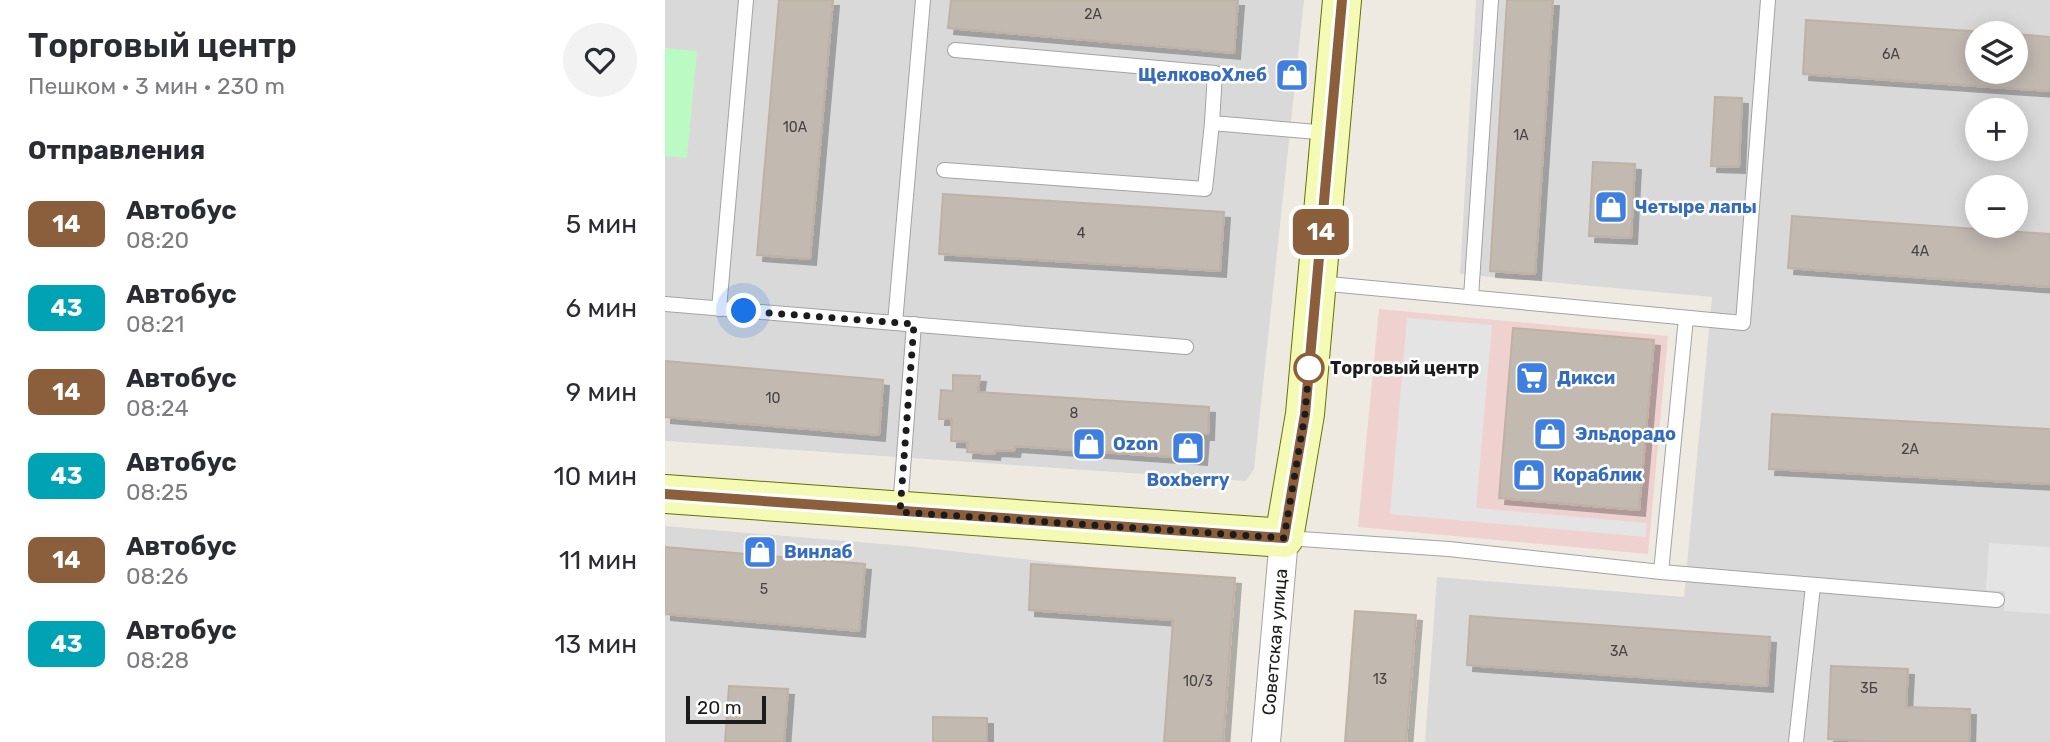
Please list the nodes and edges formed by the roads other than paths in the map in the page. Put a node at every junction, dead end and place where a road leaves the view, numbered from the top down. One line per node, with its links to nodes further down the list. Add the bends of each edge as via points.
1 (746, 0): 13 (lane)
2 (923, 0): 15 (lane)
3 (1342, 0): 8 (street, Советская улица)
4 (1491, 0): 11 (lane)
5 (1768, 0): 14 (lane, via 1743,323)
6 (955, 50): 7 (lane, via 1215,74)
7 (1212, 123): 8 (lane); 9 (lane, via 1205,189)
8 (1330, 133): 10 (street, Советская улица)
9 (944, 170)
10 (1316, 283): 11 (lane); 20 (street, Советская улица, via 1305,414)
11 (1471, 298): 14 (lane)
12 (665, 304): 13 (lane)
13 (719, 309): 15 (lane)
14 (1686, 318): 21 (lane)
15 (895, 323): 16 (lane)
16 (914, 324): 17 (lane); 19 (lane)
17 (1186, 346)
18 (665, 494): 19 (street)
19 (900, 512): 20 (street)
20 (1284, 538): 21 (lane, via 1449,549); 24 (street, Советская улица)
21 (1661, 572): 22 (lane)
22 (1813, 586): 23 (lane); 25 (lane)
23 (1997, 600)
24 (1266, 742)
25 (1796, 742)

